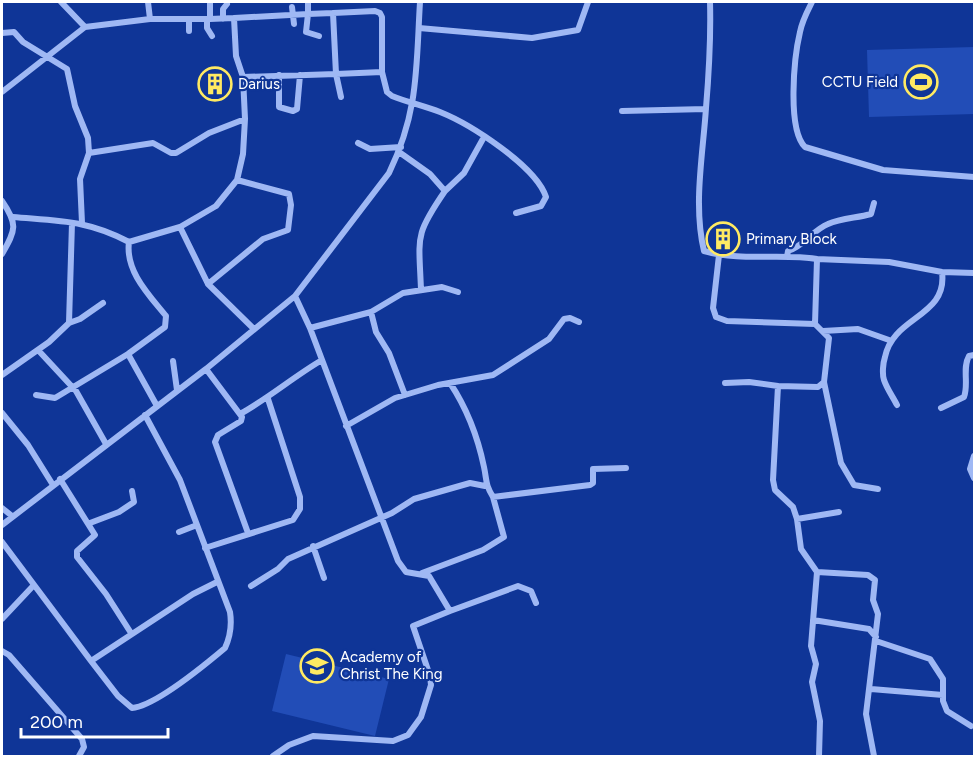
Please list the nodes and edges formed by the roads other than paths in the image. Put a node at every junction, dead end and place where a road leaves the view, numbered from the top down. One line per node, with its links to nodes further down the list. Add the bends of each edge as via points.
1 (61, 2): 20 (street)
2 (148, 2): 15 (street)
3 (210, 2): 17 (street)
4 (308, 2): 12 (street)
5 (420, 2): 21 (street)
6 (588, 2): 21 (street, via 578,30 543,38)
7 (711, 2): 35 (street)
8 (812, 2): 42 (street, via 802,21 797,47 795,121 800,142 805,147 883,170)
9 (227, 4): 18 (street, via 222,9)
10 (292, 7): 13 (street)
11 (333, 13): 12 (street); 27 (street, via 380,12); 28 (street)
12 (308, 14): 13 (street); 25 (street, via 306,32)
13 (293, 15): 14 (street); 19 (street)
14 (234, 18): 18 (street); 31 (street, via 236,56)
15 (150, 19): 16 (street); 20 (street)
16 (189, 19): 17 (street); 22 (street)
17 (209, 19): 18 (street); 24 (street, via 207,28)
18 (222, 19)
19 (294, 24)
20 (86, 27): 26 (street)
21 (419, 28): 34 (street)
22 (189, 31)
23 (2, 33): 26 (street, via 15,32 23,42)
24 (212, 36)
25 (319, 36)
26 (47, 56): 32 (street); 41 (street, via 67,69)
27 (382, 72): 28 (street); 34 (street, via 387,92)
28 (336, 74): 30 (street); 33 (street)
29 (279, 75): 30 (street); 30 (street, via 279,106 293,111 297,109); 31 (street)
30 (300, 75)
31 (243, 77): 37 (street)
32 (2, 92)
33 (341, 97)
34 (414, 105): 38 (street, via 455,119); 40 (street)
35 (706, 109): 36 (street); 54 (street, via 700,173 701,237 705,250)
36 (622, 111)
37 (245, 119): 41 (street, via 176,153 153,143); 43 (street)
38 (484, 137): 44 (street, via 464,173); 47 (street, via 543,189 546,197 541,206)
39 (357, 143): 40 (street, via 370,149)
40 (400, 149): 44 (street); 62 (street, via 389,173)
41 (89, 153): 50 (street, via 80,179)
42 (975, 177)
43 (237, 180): 51 (street, via 216,206); 59 (street, via 288,194 288,230 263,239)
44 (445, 191): 60 (street, via 425,220 418,239)
45 (2, 201): 48 (street)
46 (874, 203): 55 (street, via 871,214 829,223 797,249 788,251)
47 (516, 213)
48 (13, 217): 49 (street); 53 (street, via 12,237)
49 (72, 223): 50 (street); 66 (street)
50 (82, 223): 52 (street)
51 (180, 227): 52 (street); 59 (street)
52 (129, 242): 73 (street, via 131,265 167,321 165,327)
53 (2, 254)
54 (719, 255): 55 (street); 67 (street, via 713,308 716,317 727,321)
55 (787, 257): 56 (street)
56 (817, 260): 57 (street, via 889,262); 67 (street)
57 (942, 272): 58 (street); 71 (street, via 943,284 937,297)
58 (975, 273)
59 (208, 284): 69 (street)
60 (421, 290): 61 (street, via 442,287); 64 (street, via 404,293)
61 (458, 292)
62 (295, 296): 68 (street); 69 (street)
63 (103, 303): 66 (street)
64 (371, 312): 68 (street); 86 (street)
65 (579, 322): 80 (street, via 564,319 549,339 493,375)
66 (69, 323): 72 (street)
67 (815, 324): 70 (street)
68 (310, 328): 75 (street)
69 (254, 329): 77 (street)
70 (823, 331): 71 (street, via 858,329); 79 (street, via 830,343)
71 (889, 340): 88 (street, via 883,378)
72 (38, 350): 78 (street); 83 (street)
73 (128, 354): 83 (street); 89 (street)
74 (975, 355): 90 (street, via 966,362 964,397)
75 (322, 360): 87 (street); 94 (street)
76 (172, 361): 84 (street)
77 (206, 369): 84 (street); 92 (street)
78 (2, 375)
79 (824, 382): 82 (street, via 813,388); 102 (street, via 847,477 854,485)
80 (450, 383): 86 (street); 101 (street, via 463,403 484,467)
81 (725, 383): 82 (street)
82 (778, 386): 109 (street, via 773,486 791,504)
83 (71, 387): 85 (street, via 55,398); 95 (street, via 89,411)
84 (177, 390): 89 (street)
85 (36, 395)
86 (405, 395): 94 (street)
87 (268, 399): 92 (street); 114 (street, via 300,497 300,509 293,520)
88 (897, 405)
89 (157, 406): 93 (street)
90 (941, 408)
91 (2, 413): 100 (street, via 28,445)
92 (240, 414): 114 (street, via 241,421 218,435 215,442)
93 (145, 415): 95 (street); 112 (street, via 180,480)
94 (346, 426): 108 (street)
95 (105, 444): 99 (street)
96 (975, 456): 98 (street, via 970,469)
97 (626, 468): 104 (street, via 593,469 590,485)
98 (975, 478)
99 (60, 479): 100 (street); 110 (street)
100 (52, 485): 107 (street)
101 (485, 486): 104 (street); 108 (street, via 470,483 438,492)
102 (879, 489)
103 (132, 491): 110 (street, via 134,502)
104 (494, 497): 119 (street, via 504,537 483,550)
105 (2, 508): 107 (street)
106 (839, 512): 109 (street)
107 (12, 516): 111 (street)
108 (380, 516): 116 (street); 119 (street, via 402,569)
109 (797, 519): 118 (street, via 801,549)
110 (90, 523): 128 (street, via 95,535 77,551 77,557)
111 (2, 525)
112 (197, 525): 113 (street); 117 (street)
113 (179, 532)
114 (248, 533): 117 (street)
115 (2, 542): 122 (street)
116 (313, 546): 120 (street); 123 (street)
117 (205, 548): 121 (street)
118 (817, 572): 127 (street); 129 (street, via 868,574 874,578)
119 (421, 573): 125 (street, via 435,582)
120 (324, 578)
121 (217, 582): 128 (street); 133 (street, via 230,612 230,637 225,648 160,697 132,708 117,696)
122 (33, 586): 126 (street); 133 (street)
123 (250, 586)
124 (536, 603): 125 (street, via 531,591 518,586)
125 (450, 611): 138 (street, via 413,626 431,685 421,717 408,735 393,741 313,735)
126 (2, 619)
127 (813, 620): 129 (street, via 869,628); 139 (street, via 811,646 816,664 812,682 820,721)
128 (131, 633): 133 (street)
129 (876, 639): 134 (street); 135 (street, via 930,659 943,679)
130 (2, 643): 132 (street)
131 (2, 651): 132 (street)
132 (9, 655): 137 (street, via 82,739 84,747)
133 (91, 661)
134 (871, 688): 135 (street); 140 (street, via 866,714)
135 (943, 695): 136 (street, via 947,711)
136 (971, 726)
137 (79, 756)
138 (273, 756)
139 (819, 756)
140 (874, 756)

